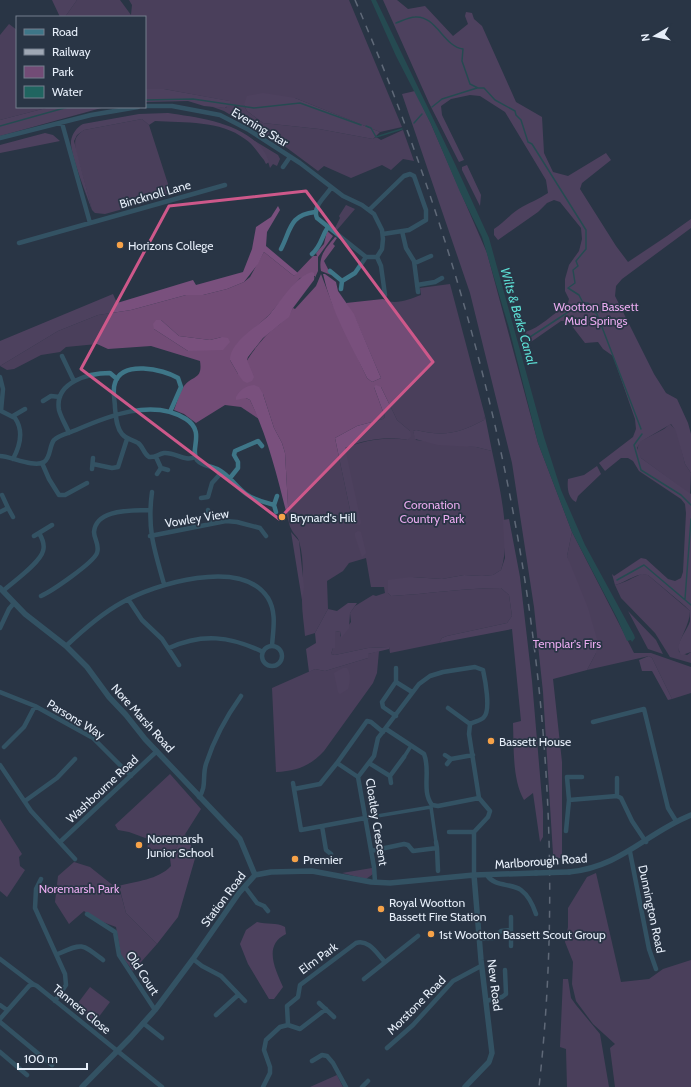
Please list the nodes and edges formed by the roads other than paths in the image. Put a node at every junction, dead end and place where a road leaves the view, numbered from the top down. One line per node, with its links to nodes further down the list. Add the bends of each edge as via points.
1 (146, 106): 5 (street, Evening Star, via 172,106 220,115)
2 (131, 108): 3 (street, via 98,113)
3 (62, 123): 4 (street); 11 (street)
4 (0, 138)
5 (290, 157): 6 (street); 8 (street, Evening Star, via 309,168)
6 (283, 167)
7 (225, 185): 11 (street, Bincknoll Lane)
8 (331, 188): 9 (street, Evening Star); 10 (street)
9 (369, 210): 13 (street, via 404,176 414,176 427,218 424,222); 14 (street, Evening Star, via 378,221)
10 (315, 212): 12 (street, via 317,218); 16 (street, via 298,217 282,240)
11 (90, 223): 15 (street, Bincknoll Lane)
12 (328, 227): 17 (street, via 320,246); 19 (street)
13 (402, 231): 14 (street); 21 (street, via 406,248)
14 (383, 234): 20 (street, via 382,249)
15 (19, 243)
16 (281, 249)
17 (312, 254)
18 (431, 256): 21 (street)
19 (366, 257): 20 (street); 24 (street, via 354,273)
20 (377, 257): 28 (street, via 381,266)
21 (415, 263): 25 (street)
22 (330, 271): 24 (street)
23 (442, 278): 25 (street)
24 (342, 281): 26 (street)
25 (417, 285): 27 (street)
26 (341, 289)
27 (418, 292)
28 (385, 295)
29 (62, 356): 32 (street)
30 (0, 377): 38 (street, via 3,389 1,411)
31 (117, 378): 32 (street, via 108,373); 36 (street, via 129,370 146,368 164,370 178,378 181,387); 37 (street, via 114,389)
32 (74, 381): 33 (street, via 65,388)
33 (60, 397): 34 (street, via 51,396); 39 (street, via 59,409)
34 (43, 400)
35 (25, 409): 38 (street)
36 (170, 412): 37 (street, via 152,410); 46 (street, via 185,418 193,426 197,438)
37 (116, 415): 39 (street); 41 (street, via 120,432)
38 (13, 416): 47 (street, via 21,432)
39 (69, 433): 48 (street, via 54,440 46,460)
40 (259, 434): 42 (street)
41 (127, 439): 45 (street, via 138,443 149,457); 49 (street, via 118,467)
42 (258, 441): 43 (street); 54 (street, via 235,451 238,468)
43 (262, 446)
44 (0, 456): 47 (street)
45 (156, 457): 46 (street, via 163,453 187,460); 50 (street)
46 (196, 457): 52 (street, via 201,463)
47 (13, 459): 48 (street)
48 (42, 463): 55 (street, via 60,494 65,495)
49 (93, 464)
50 (161, 468): 51 (street); 53 (street)
51 (168, 470)
52 (222, 472): 54 (street); 59 (street, via 212,483 209,498)
53 (157, 474)
54 (230, 478): 60 (street, via 251,497)
55 (87, 483)
56 (152, 492): 62 (street)
57 (2, 496): 61 (street)
58 (277, 496): 60 (street)
59 (201, 498)
60 (274, 505): 65 (street)
61 (8, 508): 64 (street); 66 (street)
62 (150, 510): 71 (street); 75 (street, via 122,511 100,520 94,531 98,548 94,558)
63 (208, 510): 67 (street)
64 (0, 512)
65 (276, 512)
66 (13, 517)
67 (210, 524): 71 (street, Vowley View); 72 (street, Vowley View, via 226,521 243,523 260,528)
68 (52, 526): 69 (street)
69 (39, 532): 70 (street); 74 (street, via 43,547 41,554 32,565)
70 (34, 536)
71 (150, 536): 73 (street)
72 (266, 536)
73 (164, 584): 76 (street); 80 (street, via 208,577 235,579 254,586 266,595 272,608)
74 (2, 589): 77 (street, Nore Marsh Road)
75 (41, 596)
76 (128, 599): 79 (street, via 105,613); 81 (street, via 142,620 159,635)
77 (14, 603): 78 (street); 79 (street, Nore Marsh Road)
78 (0, 628)
79 (66, 646): 99 (street, Nore Marsh Road, via 87,667 109,697)
80 (272, 646): 82 (street); 82 (street, via 280,650 282,655 277,665 268,666 264,663)
81 (168, 648): 82 (street, via 195,638 216,637 234,640); 83 (street)
82 (262, 652)
83 (179, 665)
84 (396, 668): 85 (street)
85 (396, 682): 87 (street); 91 (street, via 382,702 383,707)
86 (0, 692): 89 (street, Parsons Way)
87 (412, 692): 91 (street, Cloatley Crescent); 95 (street, Cloatley Crescent, via 435,674 480,668 485,680 486,712 484,718)
88 (241, 696): 118 (street, via 219,730 206,764 204,788)
89 (35, 706): 98 (street, via 24,727); 109 (street, Parsons Way, via 92,738)
90 (448, 708): 95 (street)
91 (396, 716): 96 (street, Cloatley Crescent)
92 (363, 718): 93 (street)
93 (367, 721): 96 (street); 105 (street)
94 (593, 722): 125 (street, via 644,709 668,808)
95 (470, 724): 101 (street)
96 (385, 730): 97 (street); 106 (street, Cloatley Crescent, via 378,738 375,754)
97 (411, 746): 102 (street); 122 (street, via 425,756 428,799)
98 (4, 747)
99 (157, 751): 109 (street, Washbourne Road); 118 (street, Nore Marsh Road)
100 (446, 755): 104 (street)
101 (473, 756): 104 (street); 119 (street)
102 (404, 757): 110 (street)
103 (75, 759): 121 (street, via 57,778)
104 (451, 759): 107 (street)
105 (336, 763): 111 (street); 116 (street, via 320,784)
106 (369, 763): 110 (street); 111 (street, Cloatley Crescent)
107 (447, 764)
108 (0, 765): 121 (street)
109 (131, 776): 132 (street, Washbourne Road)
110 (390, 776): 115 (street)
111 (358, 777): 124 (street, Cloatley Crescent)
112 (582, 777): 120 (street, via 567,777)
113 (617, 778): 117 (street)
114 (293, 782): 116 (street)
115 (391, 782)
116 (294, 789): 127 (street)
117 (617, 796): 120 (street); 134 (street, via 621,798)
118 (199, 797): 143 (street, Nore Marsh Road, via 240,839)
119 (479, 798): 122 (street); 130 (street, via 488,808 489,814)
120 (569, 800): 128 (street)
121 (25, 801): 132 (street)
122 (432, 806): 124 (street); 133 (street)
123 (691, 815): 125 (street, Marlborough Road)
124 (365, 818): 126 (street); 138 (street, Cloatley Crescent)
125 (676, 821): 134 (street, Marlborough Road)
126 (322, 826): 127 (street); 136 (street)
127 (301, 830): 131 (street)
128 (566, 831)
129 (449, 832): 130 (street)
130 (474, 832): 144 (street)
131 (302, 837)
132 (60, 842): 141 (street)
133 (436, 842): 135 (street)
134 (646, 842): 139 (street, Marlborough Road)
135 (437, 848): 138 (street, via 413,851 404,844); 142 (street)
136 (326, 850): 137 (street); 140 (street)
137 (320, 851)
138 (371, 851): 147 (street, Cloatley Crescent)
139 (630, 852): 145 (street, Marlborough Road, bridge, via 591,869); 163 (street, Dunnington Road, via 649,947)
140 (331, 854)
141 (75, 859)
142 (439, 873)
143 (256, 874): 147 (street, Station Road, via 312,871); 148 (street, Station Road)
144 (474, 875): 145 (street, Marlborough Road); 147 (street, Station Road); 155 (street, New Road)
145 (487, 875): 151 (street, via 492,881 521,890 530,899)
146 (41, 879): 157 (street, via 36,889 35,908)
147 (375, 882)
148 (245, 887): 149 (street, via 257,903); 159 (street, Station Road)
149 (268, 911)
150 (87, 914): 175 (street, Old Court, via 115,932 119,955)
151 (536, 914)
152 (510, 917): 153 (street)
153 (511, 930): 155 (street, via 501,931 494,938); 156 (street)
154 (418, 936): 161 (street)
155 (479, 939): 162 (street, New Road)
156 (511, 946)
157 (58, 954): 160 (street, via 76,946 84,946); 168 (street, via 66,985)
158 (0, 959): 166 (street, Tanners Close)
159 (194, 959): 167 (street, via 221,976); 175 (street, Station Road)
160 (103, 960)
161 (385, 962): 165 (street); 181 (street, Elm Park, via 368,944 356,943 300,985 298,998 287,1006)
162 (481, 966): 170 (street, New Road); 183 (street, Morstone Road, via 453,982 413,1025)
163 (656, 969)
164 (505, 970): 170 (street, via 506,994)
165 (364, 979)
166 (32, 984): 168 (street, Tanners Close); 174 (street)
167 (238, 994): 169 (street); 176 (street)
168 (55, 1001): 185 (street, Tanners Close)
169 (245, 1001)
170 (486, 1001): 195 (street, New Road, via 492,1042 491,1058)
171 (319, 1003): 173 (street)
172 (0, 1005): 174 (street)
173 (326, 1009): 177 (street); 181 (street, via 300,1029)
174 (7, 1010): 178 (street)
175 (154, 1010): 180 (street, Station Road)
176 (216, 1015)
177 (334, 1017)
178 (0, 1019)
179 (0, 1022): 187 (street)
180 (143, 1023): 182 (street); 185 (street, Station Road)
181 (288, 1025): 192 (street, via 276,1030 265,1043 264,1054 270,1070)
182 (162, 1038)
183 (387, 1048)
184 (0, 1052): 188 (street)
185 (117, 1052): 190 (street, Station Road); 191 (street, Tanners Close)
186 (312, 1061): 193 (street, via 321,1053 327,1056)
187 (52, 1065)
188 (28, 1075)
189 (368, 1081): 194 (street)
190 (82, 1087)
191 (162, 1087)
192 (263, 1087)
193 (346, 1087)
194 (362, 1087)
195 (465, 1087)

